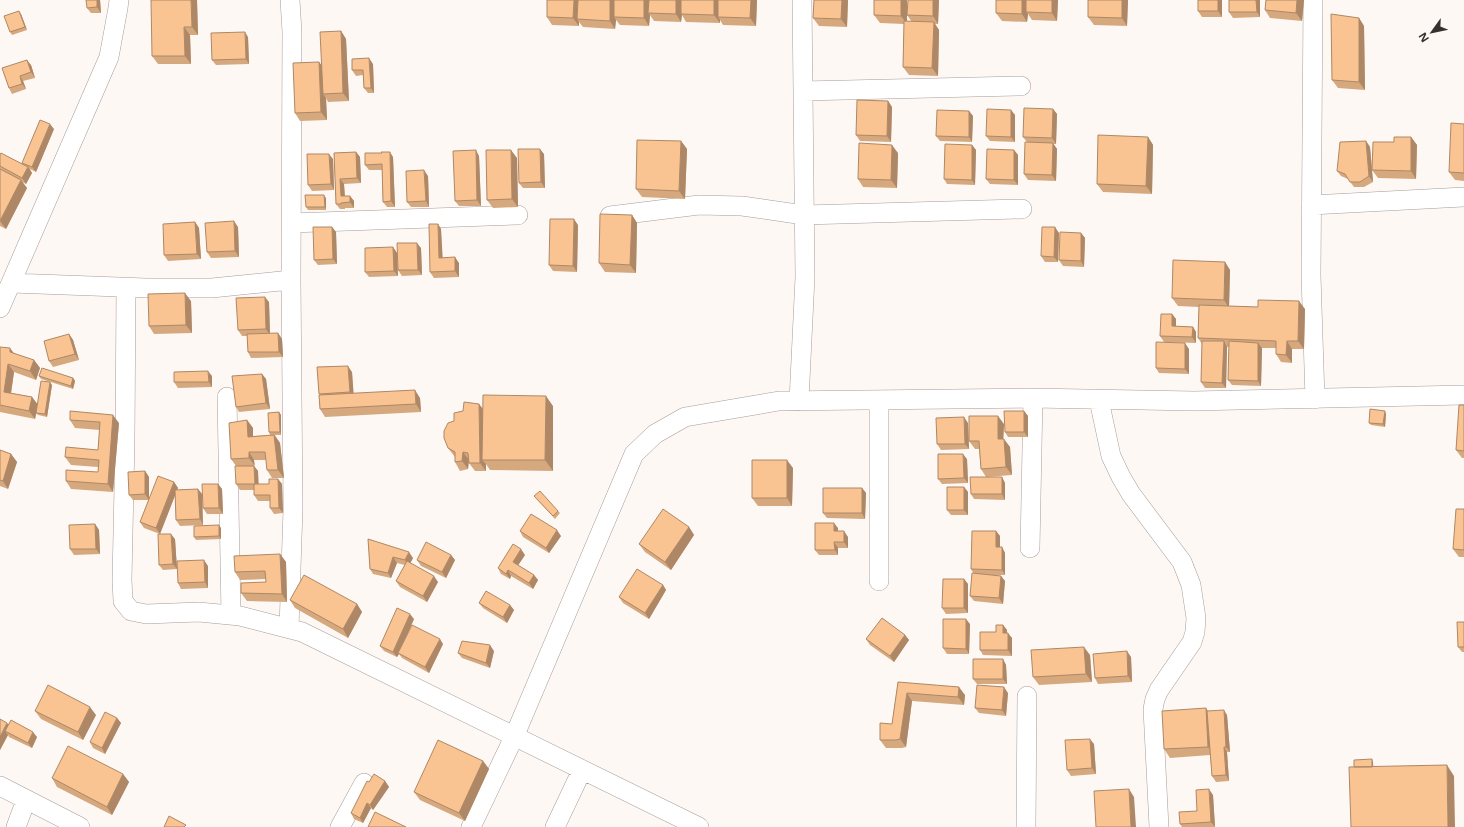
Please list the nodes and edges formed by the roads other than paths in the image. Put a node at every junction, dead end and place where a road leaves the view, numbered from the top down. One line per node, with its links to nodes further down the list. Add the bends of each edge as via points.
1 (119, 0): 15 (street, via 109,57)
2 (290, 0): 13 (street)
3 (802, 0): 6 (street)
4 (1313, 0): 8 (street)
5 (1021, 86): 6 (street)
6 (803, 91): 11 (street)
7 (1464, 197): 8 (street)
8 (1311, 205): 21 (street)
9 (1022, 209): 11 (street)
10 (518, 215): 13 (street)
11 (804, 215): 12 (street, via 742,206 699,205); 22 (street, via 805,278)
12 (610, 216)
13 (291, 222): 14 (street)
14 (291, 280): 16 (street, via 212,288); 28 (street, via 293,509)
15 (11, 283): 16 (street); 17 (street)
16 (126, 288): 27 (street, via 122,601 132,611 146,614 199,612)
17 (0, 308)
18 (1464, 395): 21 (street)
19 (227, 397): 27 (street)
20 (1033, 398): 23 (street); 24 (street); 25 (street)
21 (1315, 399): 24 (street, via 1194,402)
22 (799, 400): 23 (street); 30 (street, via 685,417 655,434 634,454)
23 (880, 400): 26 (street)
24 (1099, 400): 42 (street, via 1111,456 1131,494 1182,562 1191,585 1196,618 1192,642 1159,690 1153,709)
25 (1030, 548)
26 (879, 581)
27 (231, 615): 28 (street)
28 (289, 628): 30 (street)
29 (1027, 696): 41 (street)
30 (514, 737): 31 (street); 39 (street)
31 (582, 770): 35 (street); 40 (street)
32 (364, 783): 38 (street)
33 (0, 786): 34 (street)
34 (26, 800): 36 (street); 37 (street)
35 (695, 826)
36 (16, 827)
37 (80, 827)
38 (340, 827)
39 (471, 827)
40 (555, 827)
41 (1026, 827)
42 (1159, 827)

